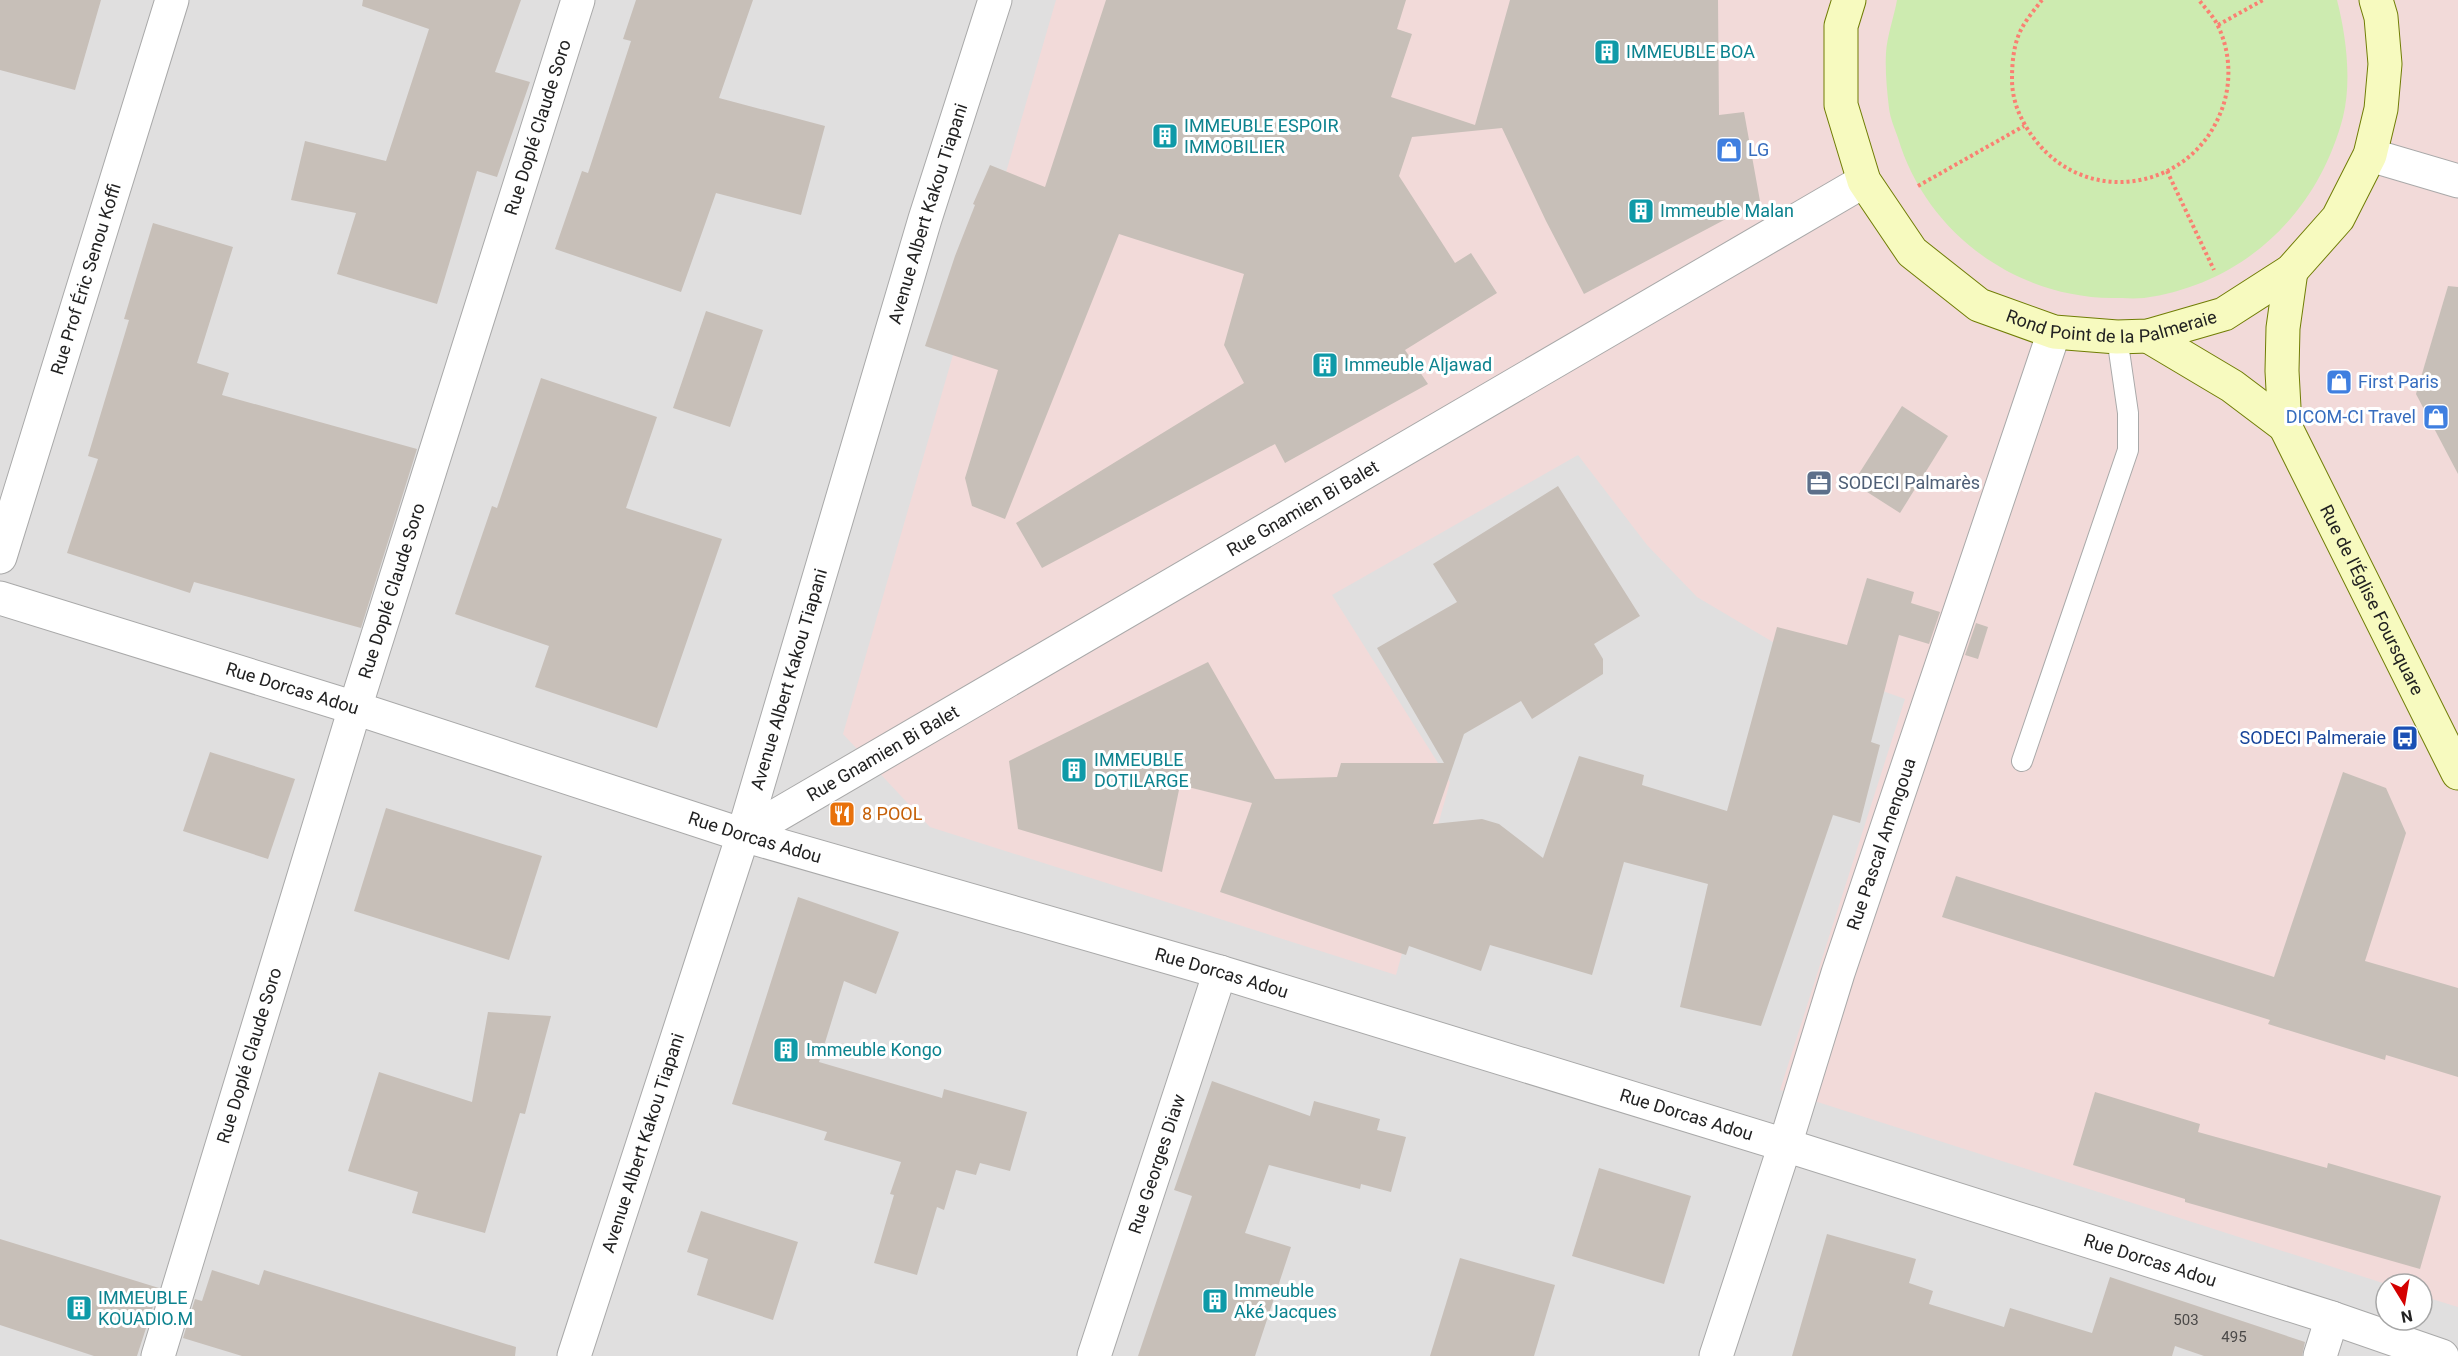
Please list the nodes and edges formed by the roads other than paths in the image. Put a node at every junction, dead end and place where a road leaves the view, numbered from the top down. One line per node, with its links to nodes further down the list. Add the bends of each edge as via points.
1 (172, 0): 13 (street, Rue Prof Éric Senou Koffi)
2 (578, 0): 15 (street, Rue Doplé Claude Soro)
3 (995, 0): 18 (street, Avenue Albert Kakou Tiapani, via 921,231)
4 (1849, 0): 8 (main road, Rond Point de la Palmeraie, via 1841,26 1841,105)
5 (2376, 0): 6 (main road, Rond Point de la Palmeraie, via 2385,64 2381,110)
6 (2370, 155): 7 (street); 9 (main road, Rond Point de la Palmeraie, via 2338,218)
7 (2458, 181)
8 (1872, 194): 10 (main road, Rond Point de la Palmeraie, via 1912,252 1979,306); 18 (street, Rue Gnamien Bi Balet)
9 (2291, 272): 11 (main road, Rond Point de la Palmeraie, via 2224,314); 12 (main road, Rue de l'Église Foursquare, via 2283,328)
10 (2054, 332): 11 (main road, Rond Point de la Palmeraie); 20 (street, Rue Pascal Amengoua, via 1838,973)
11 (2132, 336): 12 (main road, Rue de l'Église Foursquare, via 2232,386); 16 (lane, via 2128,450)
12 (2285, 426): 17 (main road, Rue de l'Église Foursquare)
13 (0, 557)
14 (0, 598): 15 (street, Rue Dorcas Adou)
15 (355, 708): 18 (street, Rue Dorcas Adou); 22 (street, Rue Doplé Claude Soro)
16 (2022, 761)
17 (2458, 773)
18 (742, 835): 19 (street, Rue Dorcas Adou); 23 (street, Avenue Albert Kakou Tiapani)
19 (1220, 972): 20 (street, Rue Dorcas Adou); 24 (street, Rue Georges Diaw)
20 (1785, 1145): 21 (street, Rue Dorcas Adou); 25 (street, Rue Pascal Amengoua)
21 (2332, 1318): 26 (street); 27 (street, Rue Dorcas Adou)
22 (158, 1356)
23 (574, 1356)
24 (1094, 1356)
25 (1716, 1356)
26 (2320, 1356)
27 (2442, 1356)

